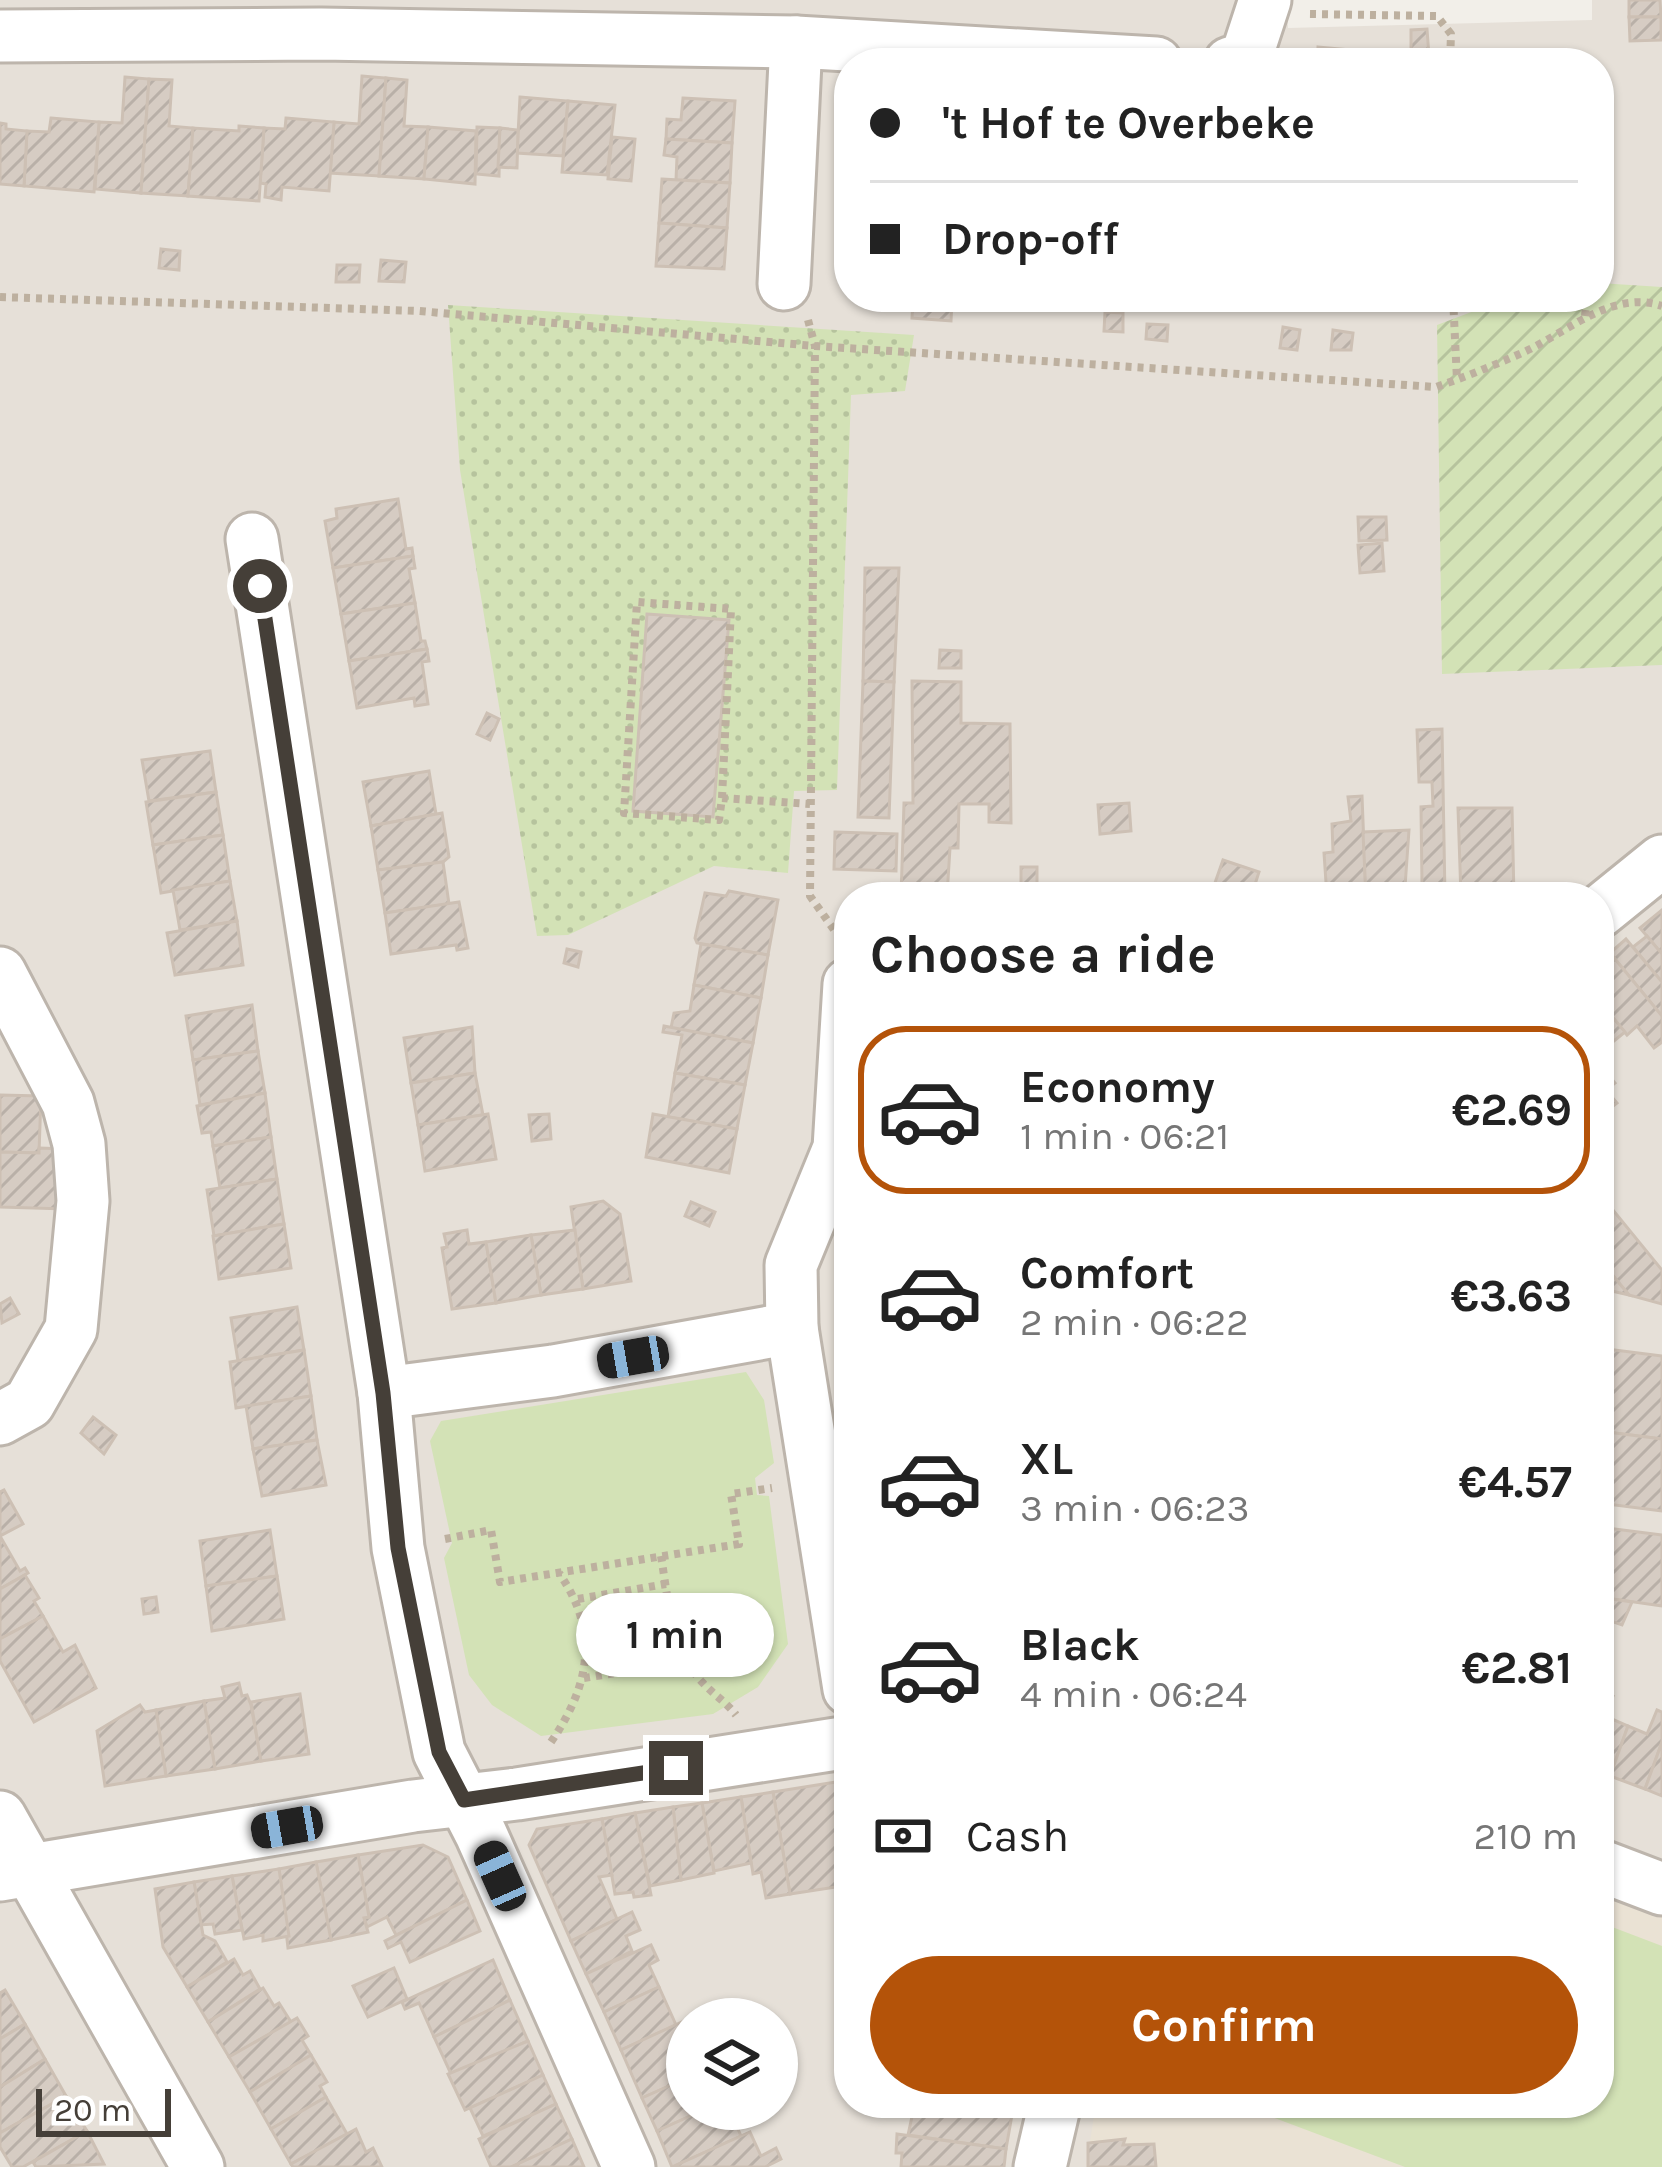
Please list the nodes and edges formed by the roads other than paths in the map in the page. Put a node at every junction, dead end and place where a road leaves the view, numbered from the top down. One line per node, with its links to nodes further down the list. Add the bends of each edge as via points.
1 (1263, 7): 6 (street)
2 (321, 17): 3 (street); 4 (street)
3 (0, 36)
4 (796, 42): 5 (street); 7 (street)
5 (899, 48)
6 (1249, 48)
7 (784, 284)
8 (252, 539): 14 (street)
9 (1662, 862): 10 (street)
10 (1614, 900)
11 (0, 973): 15 (street, via 68,1102 83,1201 71,1329 29,1403)
12 (834, 1160): 13 (street, via 791,1264)
13 (792, 1328): 14 (street); 16 (street)
14 (383, 1393): 18 (street, via 398,1548 439,1752)
15 (0, 1419)
16 (834, 1597)
17 (834, 1744): 18 (street)
18 (464, 1800): 21 (street); 25 (street)
19 (0, 1817): 21 (street)
20 (1614, 1870): 22 (street)
21 (15, 1872): 24 (street)
22 (1662, 1889)
23 (1051, 2118): 26 (street)
24 (198, 2167)
25 (629, 2167)
26 (1040, 2167)

